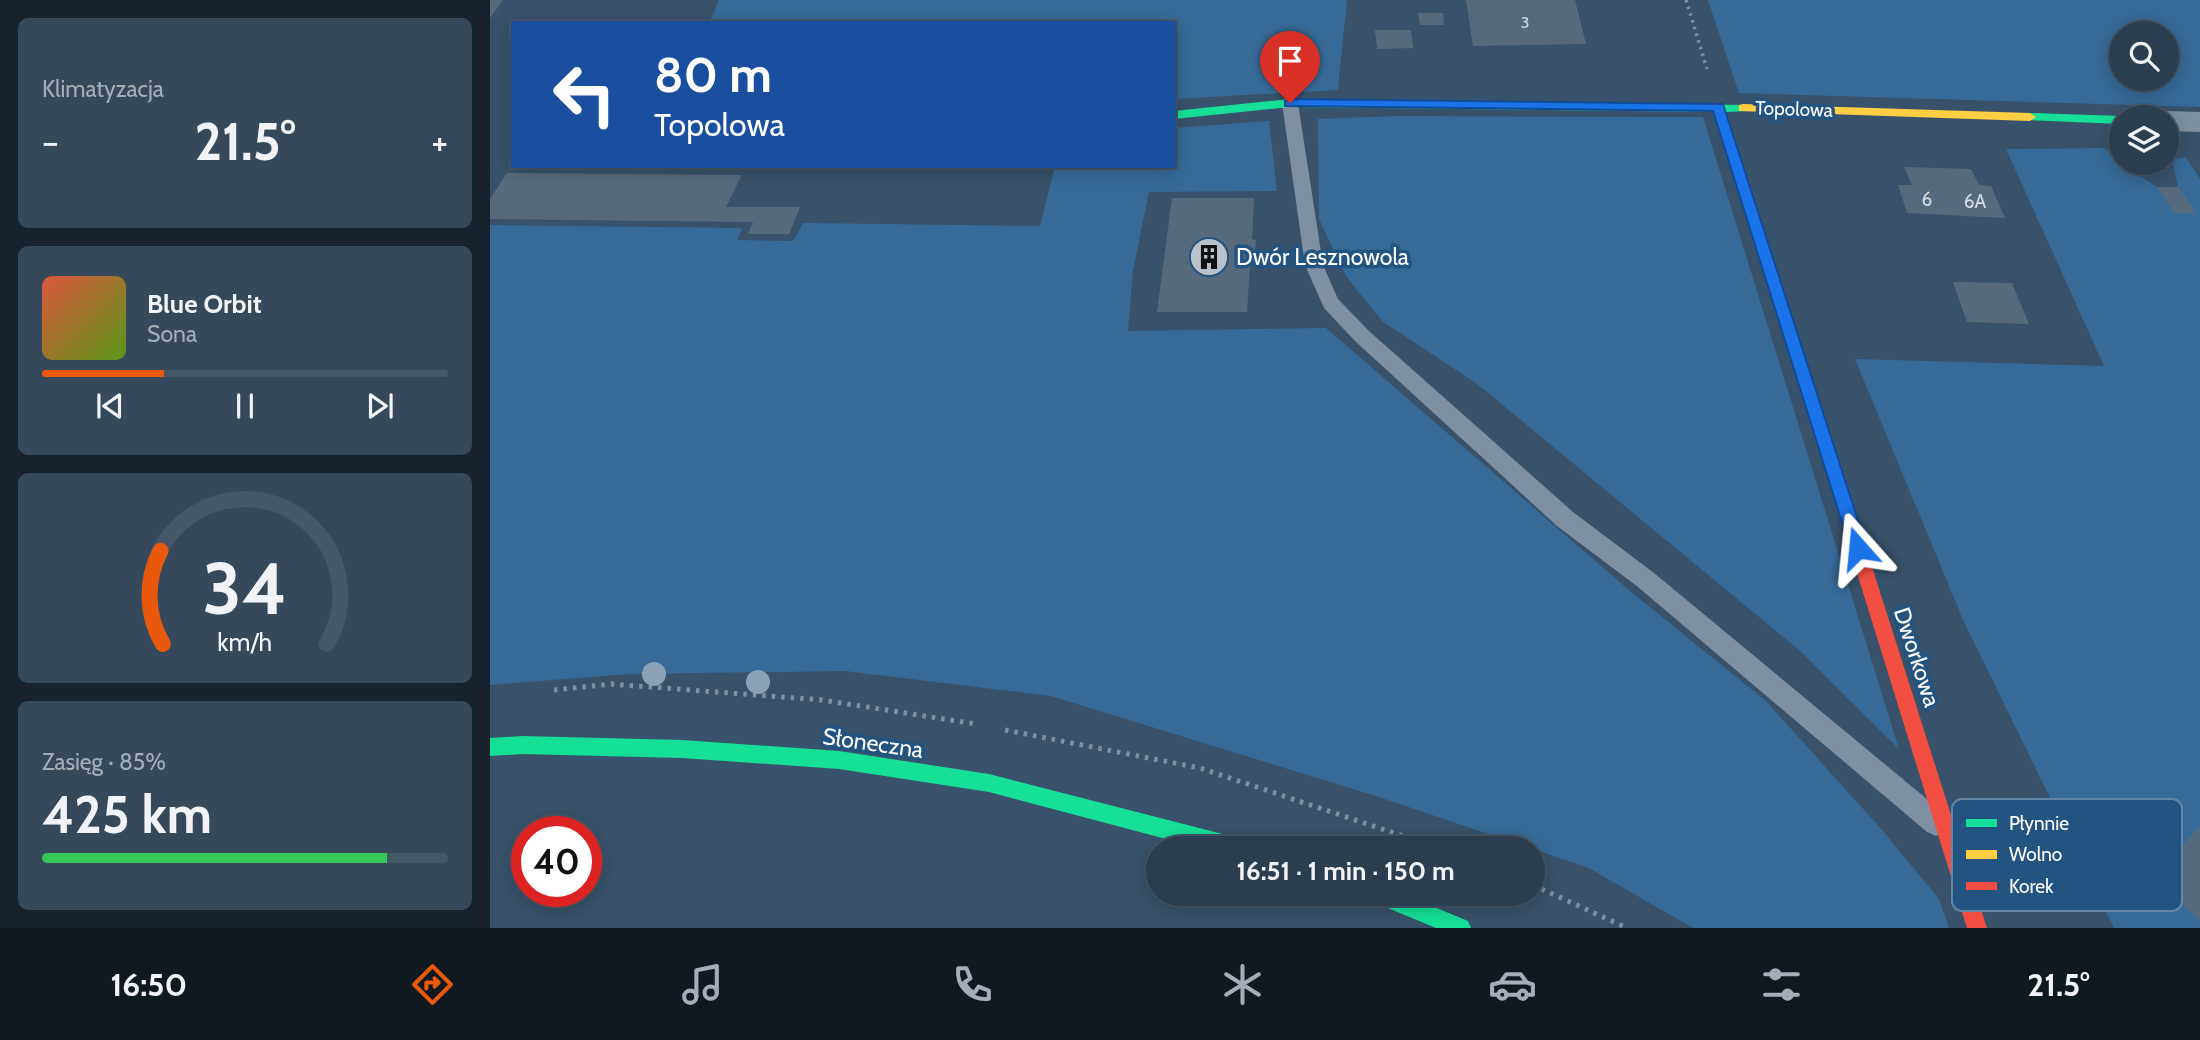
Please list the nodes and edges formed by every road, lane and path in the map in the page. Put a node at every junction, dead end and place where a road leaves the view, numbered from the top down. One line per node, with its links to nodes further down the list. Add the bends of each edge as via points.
1 (1686, 0): 3 (path)
2 (1290, 103): 3 (street, Topolowa); 4 (street, Topolowa); 9 (lane, via 1314,265 1331,303 1565,519 1646,580)
3 (1718, 107): 5 (street, Topolowa); 9 (street, Dworkowa)
4 (1176, 115)
5 (2109, 120)
6 (2179, 121): 7 (street)
7 (2200, 122)
8 (490, 747): 10 (street, Słoneczna, via 682,749 839,760 989,783)
9 (1949, 834): 11 (street, Dworkowa)
10 (1192, 836)
11 (1952, 844)
12 (1545, 890): 16 (path)
13 (1407, 906): 15 (street)
14 (1972, 911): 17 (street, Dworkowa)
15 (1461, 928)
16 (1627, 928)
17 (1977, 928)

